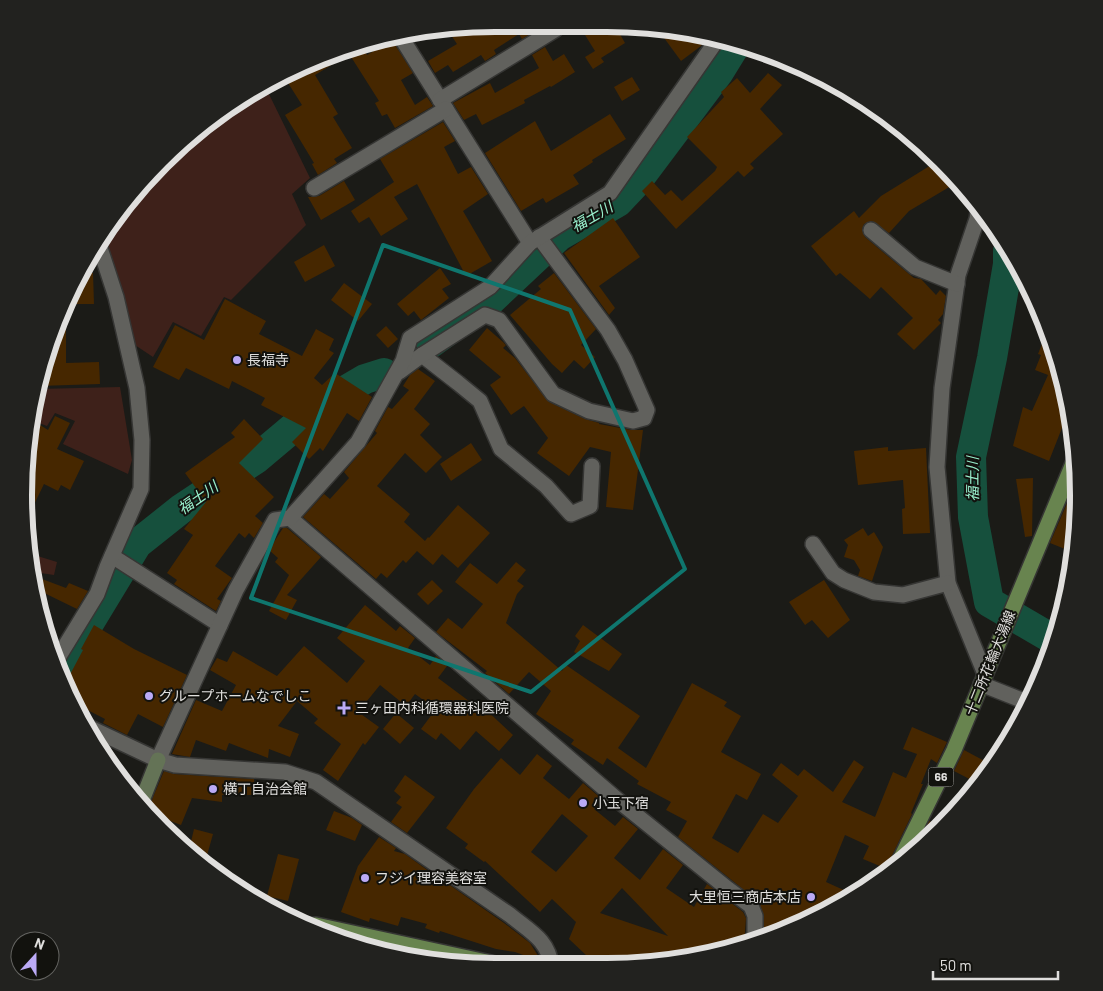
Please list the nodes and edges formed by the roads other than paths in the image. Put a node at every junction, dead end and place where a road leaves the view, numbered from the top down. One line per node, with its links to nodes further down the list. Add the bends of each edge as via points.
1 (550, 33): 4 (street)
2 (404, 41): 4 (street)
3 (714, 45): 8 (street, via 610,193)
4 (443, 105): 5 (street); 8 (street)
5 (314, 188)
6 (977, 217): 10 (street)
7 (871, 230): 10 (street, via 915,267)
8 (535, 240): 11 (street, via 553,254 608,330 647,410 644,418 633,421 589,411 553,394 498,320 485,315); 12 (street, via 490,287 410,338 403,362)
9 (102, 253): 17 (street, via 116,297 137,388 142,440 141,489)
10 (957, 284): 18 (street, via 942,388 937,468)
11 (422, 355): 12 (street); 13 (street, via 480,401 501,450 546,486 570,514 590,506)
12 (394, 376): 15 (street, via 358,442)
13 (592, 466)
14 (1070, 468): 21 (main road, 十二所花輪大湯線 / 66)
15 (290, 518): 19 (street, via 275,520); 28 (street, via 620,802 751,906 755,916)
16 (813, 544): 18 (street, via 832,574 874,592 903,596)
17 (112, 556): 19 (street); 20 (street, via 97,594)
18 (948, 583): 21 (street)
19 (220, 625): 24 (street)
20 (61, 653)
21 (983, 679): 22 (street); 26 (main road, 十二所花輪大湯線 / 66, via 954,750)
22 (1023, 700)
23 (98, 732): 24 (street)
24 (158, 760): 25 (street); 30 (street, via 194,768 285,772 316,782 510,915 540,939)
25 (143, 796)
26 (904, 851)
27 (334, 929): 29 (main road)
28 (755, 934)
29 (468, 958)
30 (550, 958)

